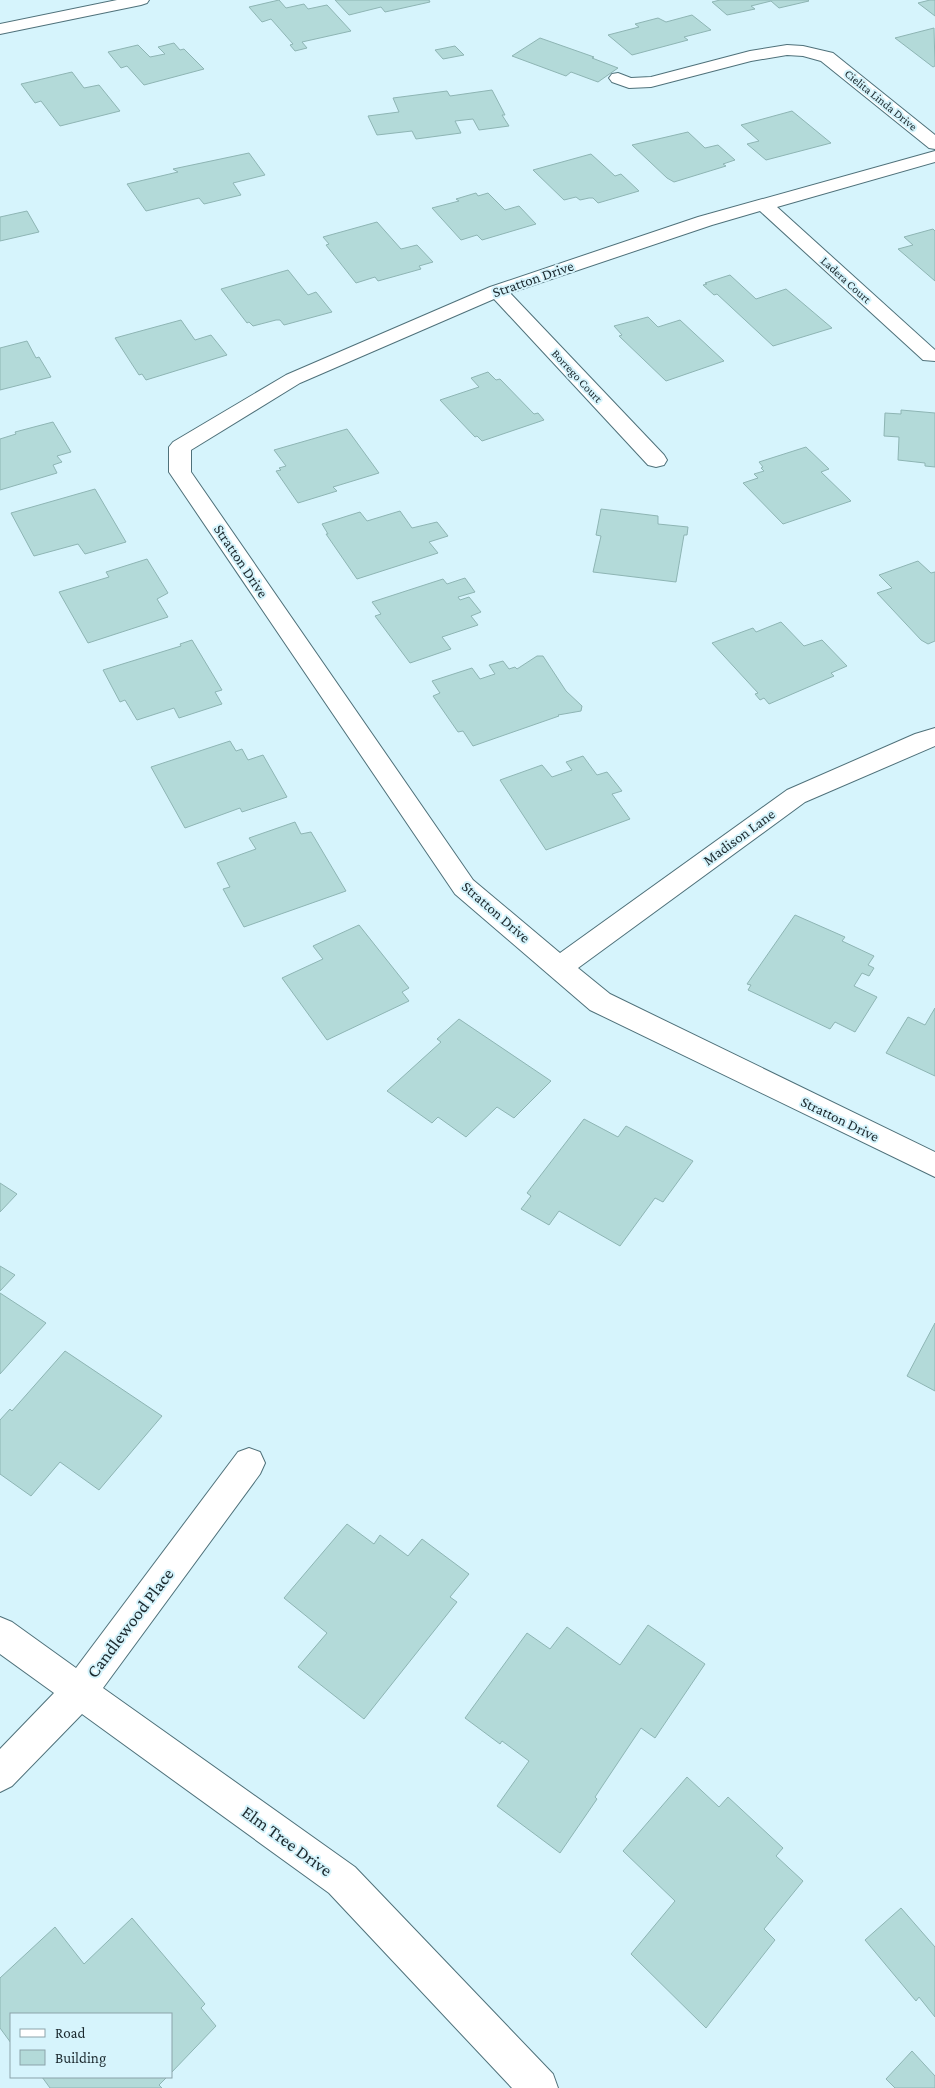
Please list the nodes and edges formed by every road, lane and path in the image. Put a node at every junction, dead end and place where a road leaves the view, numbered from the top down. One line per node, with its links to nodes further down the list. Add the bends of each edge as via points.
1 (141, 0): 2 (street)
2 (0, 29)
3 (618, 78): 4 (street, Cielita Linda Drive, via 629,83 651,82 750,56 803,51 827,57)
4 (935, 144)
5 (935, 156): 6 (street, Stratton Drive)
6 (763, 204): 7 (street, Stratton Drive); 8 (street, Ladera Court)
7 (497, 291): 9 (street, Borrego Court); 11 (street, Stratton Drive, via 293,379 180,447 180,472 464,887)
8 (930, 356)
9 (656, 460)
10 (935, 737): 11 (street, Madison Lane, via 796,796)
11 (561, 967): 12 (street, Stratton Drive, via 600,1002)
12 (935, 1165)
13 (249, 1463): 15 (street, Candlewood Place)
14 (0, 1634): 15 (street, Elm Tree Drive)
15 (79, 1692): 16 (street, Candlewood Place); 17 (street, Elm Tree Drive, via 342,1880)
16 (0, 1774)
17 (539, 2088)

